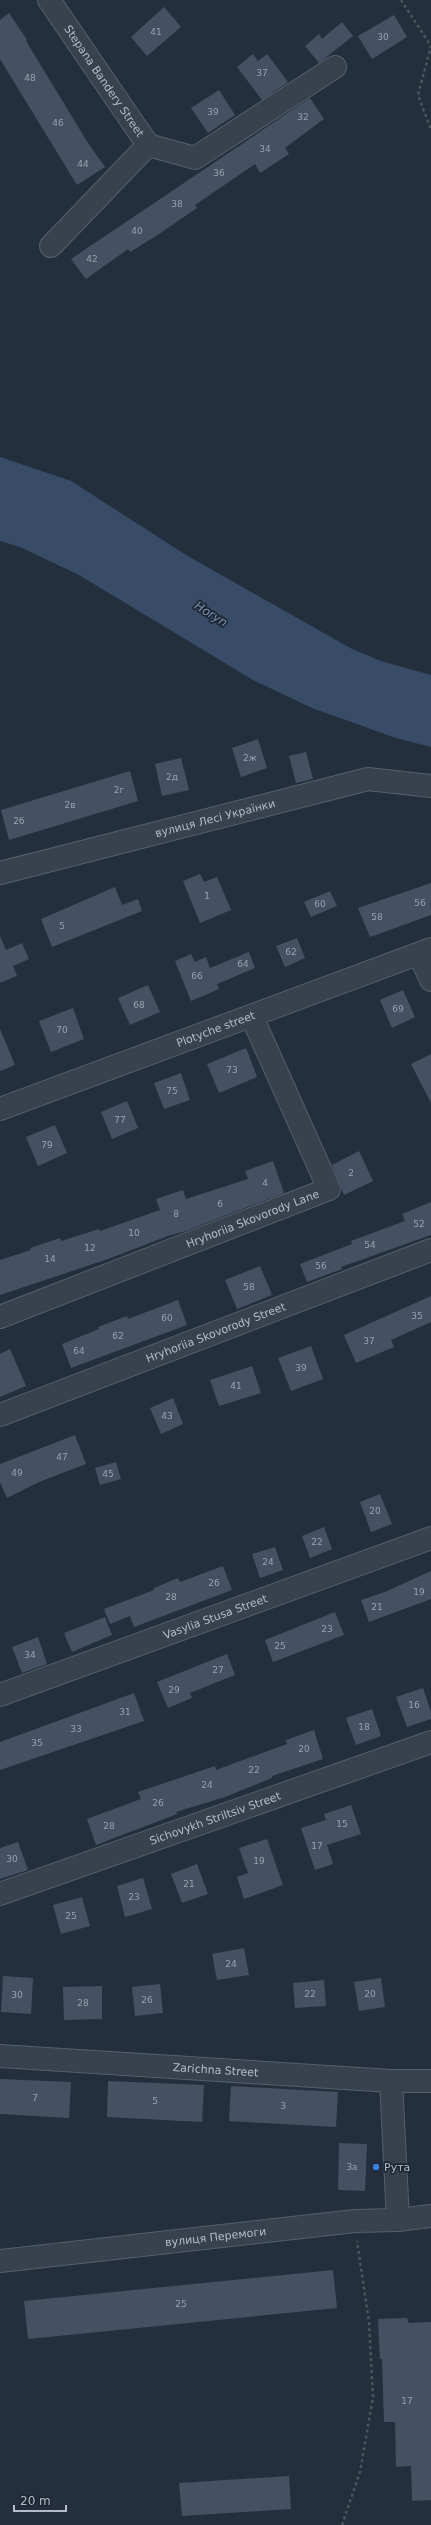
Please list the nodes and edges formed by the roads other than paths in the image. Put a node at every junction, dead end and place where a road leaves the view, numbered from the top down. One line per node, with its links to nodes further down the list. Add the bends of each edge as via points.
1 (49, 0): 3 (street, Stepana Bandery Street)
2 (335, 67): 3 (street, via 195,158)
3 (148, 145): 4 (street, Stepana Bandery Street)
4 (51, 246)
5 (431, 786): 6 (street, вулиця Лесі Українки, via 368,779)
6 (0, 874)
7 (425, 951): 8 (street); 9 (street, Plotyche street)
8 (431, 980)
9 (252, 1016): 10 (street, Plotyche street); 12 (street, Hryhoriia Skovorody Lane, via 330,1189)
10 (0, 1110)
11 (431, 1250): 13 (street, Hryhoriia Skovorody Street)
12 (0, 1317)
13 (0, 1415)
14 (431, 1538): 15 (street, Vasylia Stusa Street)
15 (0, 1695)
16 (431, 1742): 17 (street, Sichovykh Striltsiv Street)
17 (0, 1894)
18 (0, 2056): 19 (street, Zarichna Street)
19 (391, 2081): 20 (street, Zarichna Street); 22 (street)
20 (431, 2081)
21 (431, 2216): 22 (street, вулиця Перемоги)
22 (398, 2220): 23 (street, вулиця Перемоги, via 355,2221)
23 (0, 2261)

